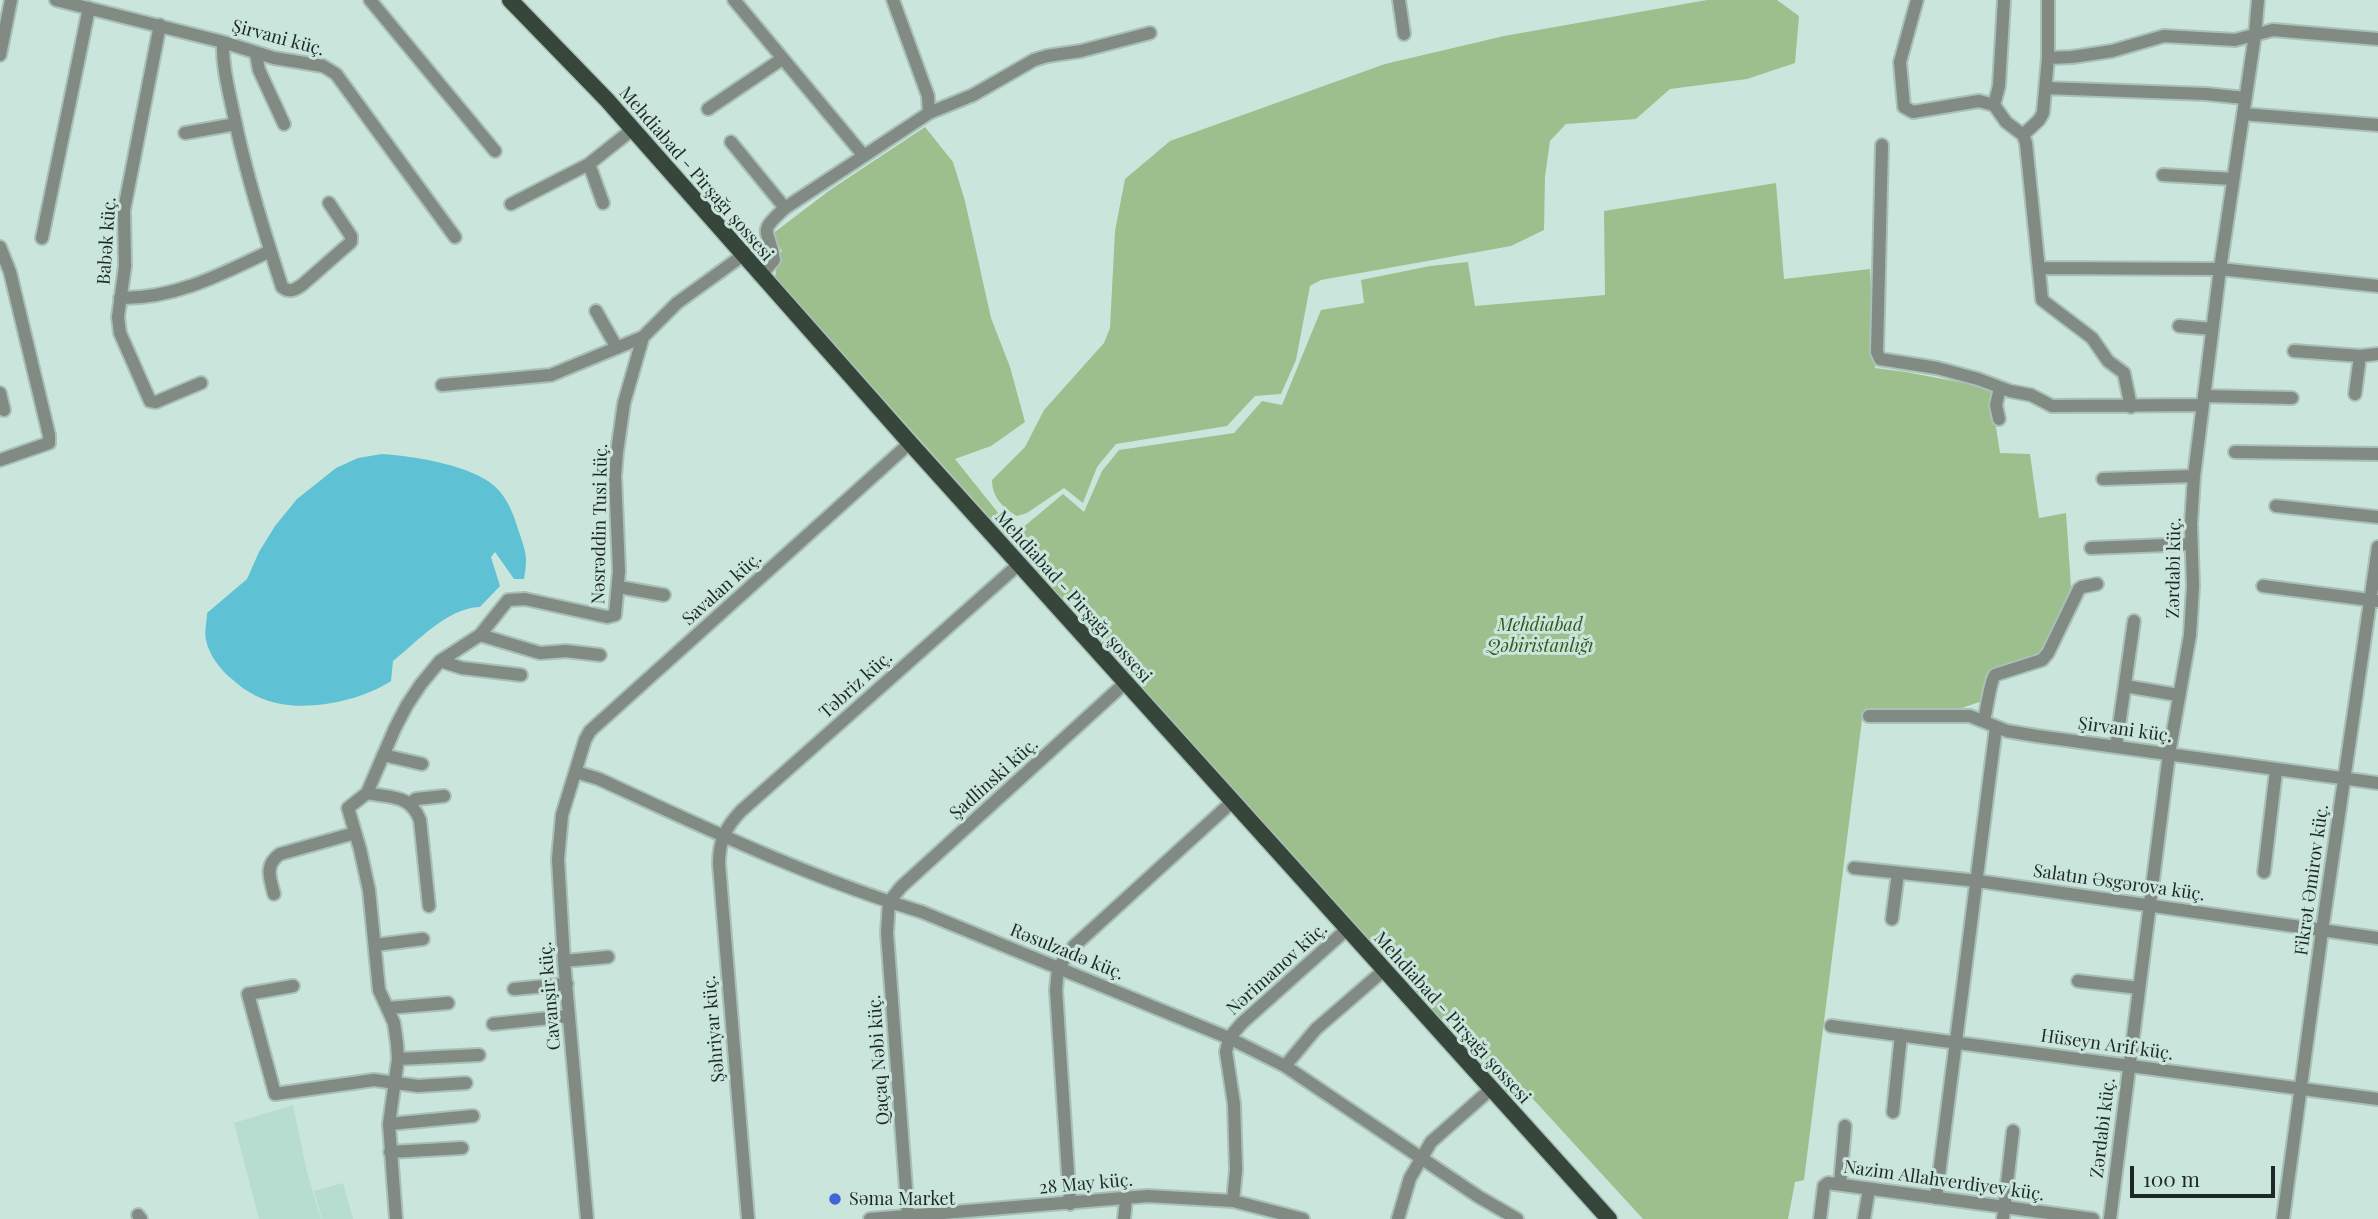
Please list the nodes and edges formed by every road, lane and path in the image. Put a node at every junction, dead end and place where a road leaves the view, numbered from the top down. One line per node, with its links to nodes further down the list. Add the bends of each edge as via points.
1 (11, 0): 20 (street)
2 (55, 0): 12 (street, Şirvani küç.)
3 (370, 0): 37 (street)
4 (510, 0): 32 (main road, Mehdiabad - Pirşağı şossesi)
5 (734, 0): 22 (street)
6 (893, 0): 27 (street, via 928,96)
7 (1399, 0): 15 (street)
8 (1917, 0): 25 (street, via 1900,62 1904,107 1913,112 1979,101)
9 (2004, 0): 25 (street)
10 (2048, 0): 21 (street)
11 (2258, 0): 16 (street, Zərdabi küç.)
12 (89, 8): 13 (street, Şirvani küç.); 47 (street)
13 (160, 25): 18 (street, Şirvani küç.); 55 (street, Babək küç., via 124,210 125,266)
14 (1150, 33): 27 (street, via 1034,60 984,90)
15 (1404, 34)
16 (2255, 34): 17 (street, via 2273,30); 21 (street, via 2235,40 2164,36 2112,51); 24 (street, Zərdabi küç.)
17 (2378, 39)
18 (223, 42): 19 (street, Şirvani küç.); 29 (street)
19 (256, 54): 30 (street, via 258,70); 46 (street, Şirvani küç., via 323,66 336,74)
20 (0, 55)
21 (2048, 58): 23 (street)
22 (782, 59): 26 (street); 38 (street)
23 (2046, 88): 24 (street); 34 (street, via 2043,113)
24 (2245, 98): 28 (street, Zərdabi küç.)
25 (1994, 105): 34 (street)
26 (708, 109)
27 (929, 113): 38 (street)
28 (2243, 114): 31 (street); 41 (street, Zərdabi küç.)
29 (236, 124): 33 (street); 49 (street)
30 (284, 124)
31 (2378, 125)
32 (633, 130): 39 (street); 50 (main road, Mehdiabad - Pirşağı şossesi)
33 (185, 133)
34 (2023, 135): 51 (street)
35 (731, 142): 45 (street)
36 (1882, 145): 66 (street, via 1880,359 1937,368)
37 (495, 151)
38 (864, 156): 45 (street)
39 (589, 164): 43 (street); 44 (street)
40 (2163, 174): 41 (street)
41 (2233, 179): 52 (street, Zərdabi küç.)
42 (329, 203): 49 (street, via 351,242 294,291 282,287)
43 (603, 203)
44 (511, 204)
45 (785, 208): 53 (street, via 766,227 774,260)
46 (456, 237)
47 (42, 238)
48 (0, 247): 77 (street, via 49,435 48,443)
49 (270, 251): 55 (street, via 174,292)
50 (742, 256): 53 (main road, Mehdiabad - Pirşağı şossesi); 59 (street, Nəsrəddin Tusi küç., via 677,303)
51 (2040, 268): 52 (street); 71 (street, via 2042,300 2092,338 2101,354 2124,373)
52 (2220, 269): 54 (street); 58 (street, Zərdabi küç.)
53 (760, 276): 74 (main road, Mehdiabad - Pirşağı şossesi)
54 (2378, 286)
55 (120, 298): 64 (street, Babək küç., via 120,333 150,401)
56 (596, 311): 60 (street)
57 (2179, 327): 58 (street)
58 (2211, 329): 70 (street, Zərdabi küç.)
59 (643, 337): 60 (street); 88 (street, Nəsrəddin Tusi küç., via 617,452)
60 (617, 348): 65 (street, via 551,375)
61 (2294, 351): 63 (street)
62 (2378, 354): 63 (street)
63 (2360, 356): 68 (street)
64 (201, 383)
65 (442, 385)
66 (2000, 388): 71 (street, via 2031,395 2052,407); 73 (street)
67 (0, 393): 72 (street)
68 (2355, 394)
69 (2292, 398): 70 (street)
70 (2204, 401): 71 (street); 78 (street, Zərdabi küç.)
71 (2131, 407)
72 (4, 410)
73 (1998, 419)
74 (909, 443): 85 (main road, Mehdiabad - Pirşağı şossesi); 107 (street, Savalan küç., via 590,731)
75 (2235, 452): 76 (street)
76 (2378, 454)
77 (0, 460)
78 (2194, 476): 79 (street); 82 (street, Zərdabi küç.)
79 (2103, 479)
80 (2276, 506): 81 (street)
81 (2378, 517)
82 (2191, 544): 84 (street); 98 (street, Zərdabi küç., via 2192,618)
83 (2378, 547): 90 (street, Fikrət Əmirov küç.)
84 (2091, 548)
85 (1018, 565): 96 (main road, Mehdiabad - Pirşağı şossesi); 115 (street, Təbriz küç., via 741,811)
86 (2097, 584): 100 (street, via 2078,589 2042,660 1991,679)
87 (2263, 586): 90 (street)
88 (619, 587): 89 (street); 92 (street, Nəsrəddin Tusi küç., via 612,618 515,598 497,610)
89 (664, 595)
90 (2375, 601): 108 (street, Fikrət Əmirov küç.)
91 (2134, 621): 97 (street)
92 (480, 635): 93 (street, via 540,653); 94 (street, Nəsrəddin Tusi küç.)
93 (600, 655)
94 (440, 661): 95 (street); 104 (street, Nəsrəddin Tusi küç., via 407,705)
95 (522, 675)
96 (1125, 683): 112 (main road, Mehdiabad - Pirşağı şossesi); 121 (street, Şadlinski küç.)
97 (2125, 686): 98 (street); 102 (street)
98 (2178, 695): 103 (street, Zərdabi küç.)
99 (1869, 716): 100 (street, Şirvani küç., via 1970,716)
100 (1984, 720): 101 (street, Şirvani küç.)
101 (1996, 727): 102 (street, Şirvani küç.); 119 (street)
102 (2116, 747): 103 (street, Şirvani küç.)
103 (2169, 754): 106 (street, Şirvani küç.); 122 (street, Zərdabi küç.)
104 (383, 755): 105 (street); 110 (street, Nəsrəddin Tusi küç.)
105 (422, 764)
106 (2276, 771): 108 (street, Şirvani küç.); 117 (street)
107 (576, 772): 115 (street, Rəsulzadə küç.); 131 (street, Cavanşir küç., via 559,835)
108 (2345, 779): 109 (street, Şirvani küç.); 126 (street, Fikrət Əmirov küç.)
109 (2378, 783)
110 (367, 793): 113 (street); 114 (street, Nəsrəddin Tusi küç., via 348,808)
111 (444, 796): 113 (street)
112 (1232, 802): 125 (main road, Mehdiabad - Pirşağı şossesi); 132 (street, via 1074,946)
113 (411, 803): 123 (street, via 420,820)
114 (355, 833): 120 (street, via 273,859 269,866); 129 (street, via 369,890)
115 (722, 836): 121 (street, Rəsulzadə küç.); 176 (street, Şəhriyar küç., via 719,864)
116 (1854, 868): 118 (street, Salatın Əsgərova küç.)
117 (2263, 872)
118 (1898, 873): 119 (street, Salatın Əsgərova küç.); 124 (street)
119 (1978, 881): 122 (street, Salatın Əsgərova küç.); 146 (street)
120 (274, 894)
121 (890, 902): 132 (street, Rəsulzadə küç.); 171 (street, Qaçaq Nəbi küç., via 887,933)
122 (2150, 904): 126 (street, Salatın Əsgərova küç.); 137 (street, Zərdabi küç.)
123 (429, 906)
124 (1892, 919)
125 (1346, 930): 133 (main road, Mehdiabad - Pirşağı şossesi); 145 (street, Nərimanov küç.)
126 (2322, 931): 127 (street, Salatın Əsgərova küç.); 154 (street, Fikrət Əmirov küç.)
127 (2378, 938)
128 (423, 939): 129 (street)
129 (375, 945): 140 (street, via 379,990)
130 (608, 957): 131 (street)
131 (564, 961): 135 (street, Cavanşir küç.)
132 (1058, 968): 145 (street, Rəsulzadə küç.); 169 (street)
133 (1383, 971): 150 (street, via 1316,1029); 153 (main road, Mehdiabad - Pirşağı şossesi)
134 (2078, 981): 137 (street)
135 (566, 984): 138 (street); 141 (street, Cavanşir küç.)
136 (293, 986): 151 (street, via 248,994 275,1094 374,1080)
137 (2139, 988): 149 (street, Zərdabi küç.)
138 (514, 989)
139 (448, 1003): 140 (street)
140 (388, 1009): 148 (street)
141 (569, 1016): 142 (street); 175 (street, Cavanşir küç.)
142 (493, 1024)
143 (1831, 1026): 144 (street, Hüseyn Arif küç.)
144 (1901, 1035): 146 (street, Hüseyn Arif küç.); 156 (street)
145 (1229, 1038): 150 (street, Rəsulzadə küç.); 168 (street, Nərimanov küç., via 1226,1052 1234,1104 1236,1170)
146 (1956, 1042): 149 (street, Hüseyn Arif küç.); 166 (street)
147 (479, 1055): 148 (street)
148 (398, 1059): 151 (street)
149 (2128, 1065): 154 (street, Hüseyn Arif küç.); 185 (street, Zərdabi küç.)
150 (1284, 1066): 163 (street, Rəsulzadə küç.)
151 (393, 1082): 152 (street, via 418,1086); 158 (street)
152 (466, 1083)
153 (1491, 1089): 163 (street, via 1431,1142); 181 (main road, Mehdiabad - Pirşağı şossesi)
154 (2301, 1089): 155 (street, Hüseyn Arif küç.); 186 (street, Fikrət Əmirov küç.)
155 (2378, 1099)
156 (1893, 1112)
157 (473, 1116): 158 (street)
158 (389, 1124): 162 (street)
159 (1845, 1126): 164 (street)
160 (2013, 1131): 170 (street)
161 (462, 1148): 162 (street)
162 (390, 1152): 174 (street)
163 (1421, 1157): 179 (street); 180 (street, Rəsulzadə küç.)
164 (1840, 1184): 165 (street, Nazim Allahverdiyev küç.); 182 (street, Nazim Allahverdiyev küç., via 1824,1186)
165 (1869, 1189): 166 (street, Nazim Allahverdiyev küç.); 183 (street)
166 (1936, 1198): 170 (street, Nazim Allahverdiyev küç.)
167 (1126, 1199): 168 (street, 28 May küç., via 1186,1196); 169 (street, 28 May küç.); 178 (street)
168 (1233, 1200): 173 (street, 28 May küç.)
169 (1070, 1204): 172 (street, 28 May küç.)
170 (2004, 1213): 184 (street, Nazim Allahverdiyev küç.)
171 (908, 1216): 172 (street, 28 May küç.); 177 (street, 28 May küç.)
172 (956, 1216)
173 (1298, 1218)
174 (397, 1219)
175 (587, 1219)
176 (748, 1219)
177 (870, 1219)
178 (1124, 1219)
179 (1398, 1219)
180 (1517, 1219)
181 (1609, 1219)
182 (1820, 1219)
183 (1864, 1219)
184 (2093, 1219)
185 (2110, 1219)
186 (2283, 1219)

